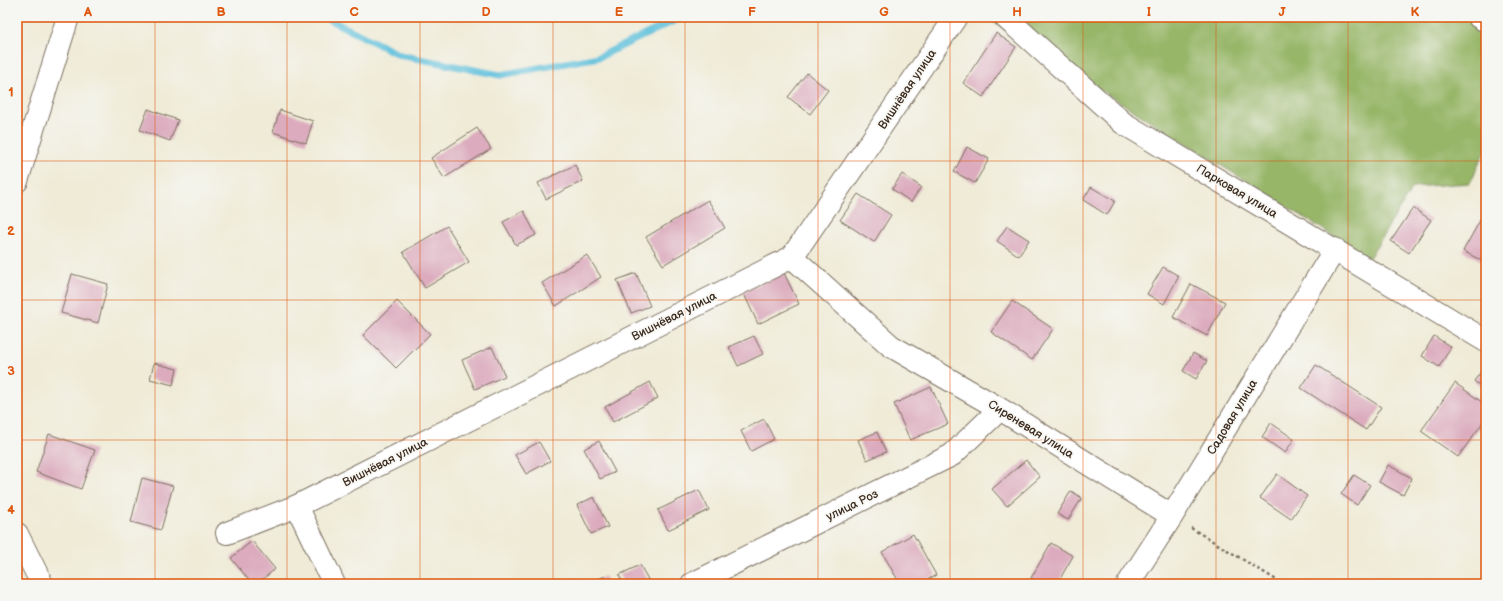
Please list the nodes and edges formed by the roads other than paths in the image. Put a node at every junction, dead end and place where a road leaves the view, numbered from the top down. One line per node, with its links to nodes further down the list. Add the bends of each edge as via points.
1 (68, 17): 6 (street)
2 (956, 17): 8 (street, Вишнёвая улица)
3 (1005, 17): 7 (street, Парковая улица, via 1123,123)
4 (1480, 17): 5 (street)
5 (1486, 21)
6 (17, 181)
7 (1335, 249): 9 (street, Парковая улица); 12 (street, Садовая улица)
8 (792, 257): 10 (street, Сиреневая улица, via 891,346); 11 (street, Вишнёвая улица)
9 (1486, 341)
10 (1000, 409): 12 (street, Сиреневая улица); 17 (street, улица Роз, via 952,455)
11 (297, 506): 13 (street, Вишнёвая улица); 16 (street)
12 (1172, 516): 18 (street, Садовая улица)
13 (227, 533)
14 (17, 534): 15 (street)
15 (42, 584)
16 (334, 584)
17 (692, 584)
18 (1128, 584)

